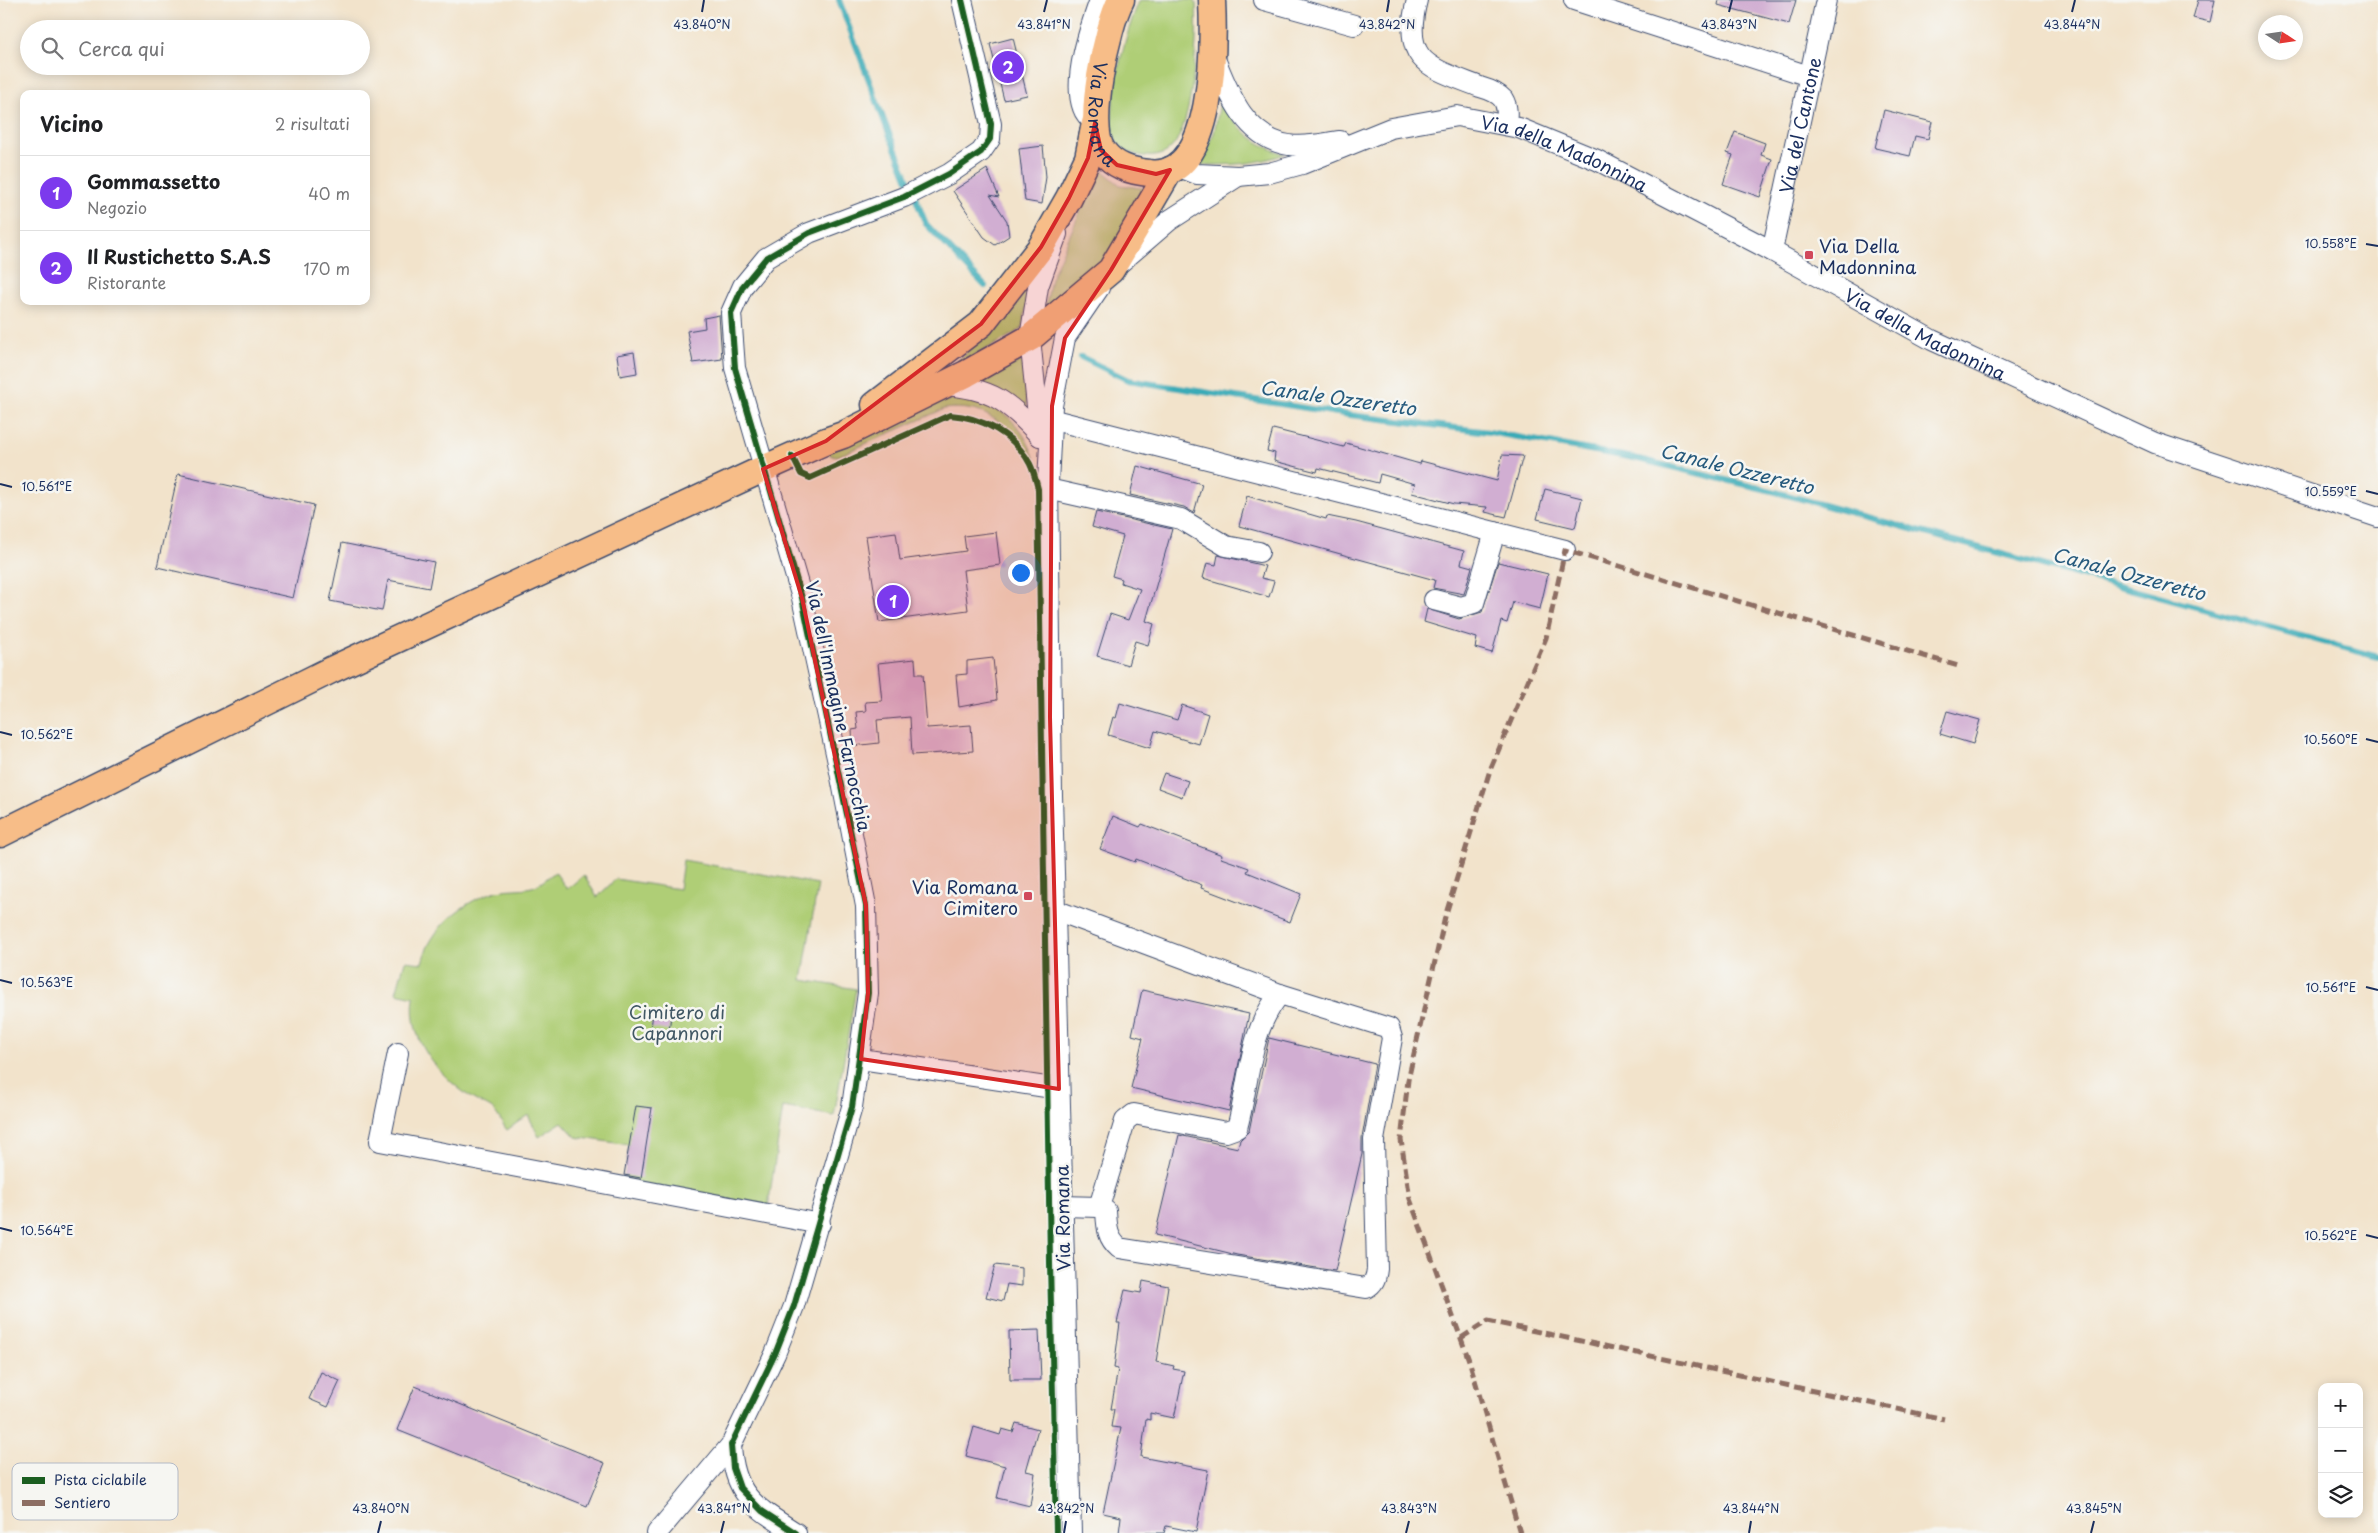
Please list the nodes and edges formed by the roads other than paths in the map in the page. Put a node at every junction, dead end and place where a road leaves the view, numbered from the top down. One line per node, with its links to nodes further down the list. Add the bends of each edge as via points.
1 (962, 0): 24 (street, Via dell'Immagine Farnocchia, via 991,124 990,139 981,152 904,197 809,233 766,258 743,286 731,313 735,368)
2 (1212, 0): 9 (main road)
3 (1264, 0): 8 (street)
4 (1417, 0): 12 (street, via 1412,41 1424,61 1502,98 1507,110)
5 (1574, 0): 10 (street)
6 (1826, 0): 10 (street, Via del Cantone)
7 (1114, 1): 11 (main road, Via Romana)
8 (1354, 25)
9 (1212, 49): 13 (street, via 1235,105 1247,123 1267,137 1289,145); 14 (main road, via 1207,107 1198,139 1188,155)
10 (1809, 76): 17 (street, Via del Cantone)
11 (1095, 123): 14 (main road, Via Romana, via 1101,150 1117,165 1136,172 1156,174); 16 (main road, via 1088,158)
12 (1506, 125): 13 (street, Via della Madonnina, via 1457,116 1391,128); 17 (street, Via della Madonnina, via 1597,160)
13 (1369, 136): 15 (street, via 1302,164 1269,173)
14 (1173, 168): 15 (street, via 1197,174); 18 (main road)
15 (1238, 176): 18 (street, via 1170,220)
16 (1069, 198): 19 (street, via 1038,287); 23 (main road, via 1041,247 982,324)
17 (1772, 251): 26 (street, Via della Madonnina, via 1932,340 2155,443)
18 (1111, 270): 19 (main road); 21 (street, via 1065,338)
19 (1030, 338): 20 (main road); 22 (street)
20 (943, 385): 22 (street, via 980,389 1001,399); 23 (main road, via 843,436)
21 (1050, 419): 25 (street); 27 (street)
22 (1040, 436): 25 (street)
23 (826, 440): 24 (main road)
24 (763, 469): 31 (main road, via 331,670); 35 (street, Via dell'Immagine Farnocchia, via 802,598 866,906 868,993)
25 (1048, 485): 29 (street, via 1182,519 1226,546); 32 (street, Via Romana)
26 (2378, 517)
27 (1495, 532): 28 (street); 30 (street, via 1474,603 1461,607)
28 (1566, 550)
29 (1260, 552)
30 (1434, 600)
31 (0, 834)
32 (1055, 910): 33 (street); 36 (street, Via Romana)
33 (1280, 994): 38 (street, via 1266,1010 1257,1032 1237,1128 1226,1132 1134,1114 1125,1121); 38 (street, via 1389,1028 1392,1038 1374,1140 1377,1270 1371,1285 1366,1288 1119,1248 1107,1232 1106,1212)
34 (398, 1053): 39 (street, via 380,1141)
35 (860, 1059): 36 (street); 39 (street, Via dell'Immagine Farnocchia, via 852,1107)
36 (1059, 1089): 37 (street, Via Romana)
37 (1062, 1206): 38 (street); 43 (street, Via Romana)
38 (1099, 1206)
39 (820, 1224): 40 (street, Via dell'Immagine Farnocchia, via 775,1354)
40 (731, 1445): 41 (street, Via dell'Immagine Farnocchia); 42 (street, via 733,1468 740,1488 762,1511)
41 (657, 1533)
42 (796, 1533)
43 (1070, 1533)

